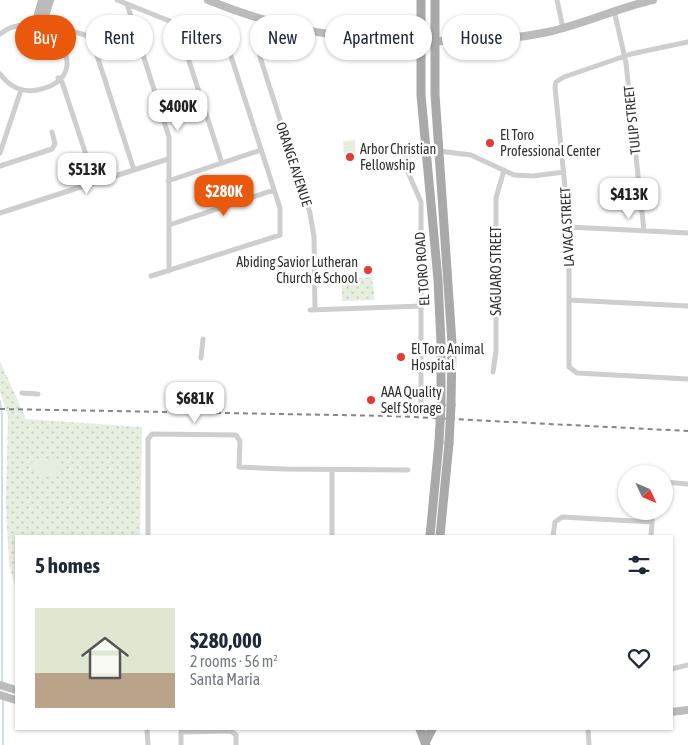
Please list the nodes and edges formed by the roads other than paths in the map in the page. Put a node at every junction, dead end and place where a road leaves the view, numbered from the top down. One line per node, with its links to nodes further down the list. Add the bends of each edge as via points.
1 (42, 0): 11 (main road)
2 (50, 0): 12 (main road)
3 (117, 0): 9 (street)
4 (208, 0): 13 (main road)
5 (421, 0): 14 (main road, EL TORO ROAD)
6 (436, 0): 21 (main road, EL TORO ROAD)
7 (557, 0): 17 (street)
8 (653, 0): 10 (main road)
9 (127, 4): 15 (street); 37 (street, via 168,132)
10 (614, 10): 17 (main road); 23 (street, TULIP STREET)
11 (38, 15)
12 (40, 15)
13 (250, 15)
14 (421, 15)
15 (163, 18)
16 (15, 21): 19 (street)
17 (563, 28): 21 (main road, via 505,40)
18 (76, 32): 40 (street, via 92,40)
19 (0, 34)
20 (432, 42): 21 (main road)
21 (436, 42): 34 (main road, EL TORO ROAD)
22 (688, 42): 23 (street)
23 (625, 56): 42 (street, LA VACA STREET, via 556,82); 49 (street, TULIP STREET)
24 (66, 60): 30 (street)
25 (189, 60): 38 (street)
26 (232, 60): 33 (street)
27 (261, 60): 54 (street, ORANGE AVENUE, via 310,213 314,237 312,310)
28 (422, 60): 36 (main road, EL TORO ROAD)
29 (0, 74): 31 (street)
30 (58, 78): 31 (street, via 44,88); 44 (street)
31 (21, 90): 35 (street)
32 (52, 132): 39 (street, via 55,144 52,149)
33 (261, 150): 38 (street); 45 (street)
34 (439, 151): 36 (main road); 41 (street, via 471,155); 71 (main road, EL TORO ROAD, bridge, via 452,343 449,443)
35 (0, 152)
36 (426, 152): 54 (street, via 408,155 404,163 422,202); 70 (main road, EL TORO ROAD, bridge, via 441,343 439,442)
37 (168, 159): 40 (street); 43 (street)
38 (222, 163): 43 (street)
39 (0, 166)
40 (134, 170): 44 (street)
41 (504, 170): 42 (street, via 514,175 533,176); 58 (street, SAGUARO STREET, via 496,198 496,351)
42 (564, 172): 48 (street, LA VACA STREET)
43 (168, 181): 47 (street)
44 (95, 182): 46 (street)
45 (274, 190): 47 (street); 51 (street, via 280,208 280,235)
46 (0, 212)
47 (169, 225): 51 (street)
48 (569, 227): 49 (street); 53 (street, LA VACA STREET)
49 (644, 231): 50 (street)
50 (688, 233)
51 (169, 271): 52 (street)
52 (151, 276)
53 (569, 300): 55 (street); 59 (street, LA VACA STREET, via 568,362 572,371)
54 (422, 306): 62 (street)
55 (688, 306)
56 (203, 339): 57 (street)
57 (201, 358)
58 (493, 372)
59 (688, 380)
60 (22, 394): 61 (street)
61 (38, 394)
62 (421, 407)
63 (332, 470): 64 (street); 68 (street, via 239,466 238,437 224,434 149,435); 69 (street)
64 (408, 470)
65 (673, 483): 66 (street)
66 (688, 484)
67 (652, 522): 72 (street, via 564,517 556,520); 73 (street)
68 (148, 535)
69 (332, 535)
70 (430, 535)
71 (440, 535)
72 (553, 535)
73 (651, 535)
74 (688, 666): 75 (street)
75 (673, 668)
76 (0, 685): 77 (main road)
77 (15, 689)
78 (0, 695): 79 (main road)
79 (15, 699)
80 (688, 710): 81 (main road)
81 (673, 712)
82 (147, 730): 87 (street)
83 (420, 730): 86 (main road)
84 (432, 730): 86 (main road)
85 (588, 730): 90 (street)
86 (426, 743)
87 (148, 745)
88 (181, 745): 89 (street, via 181,732 231,731 236,735)
89 (236, 745)
90 (589, 745)

